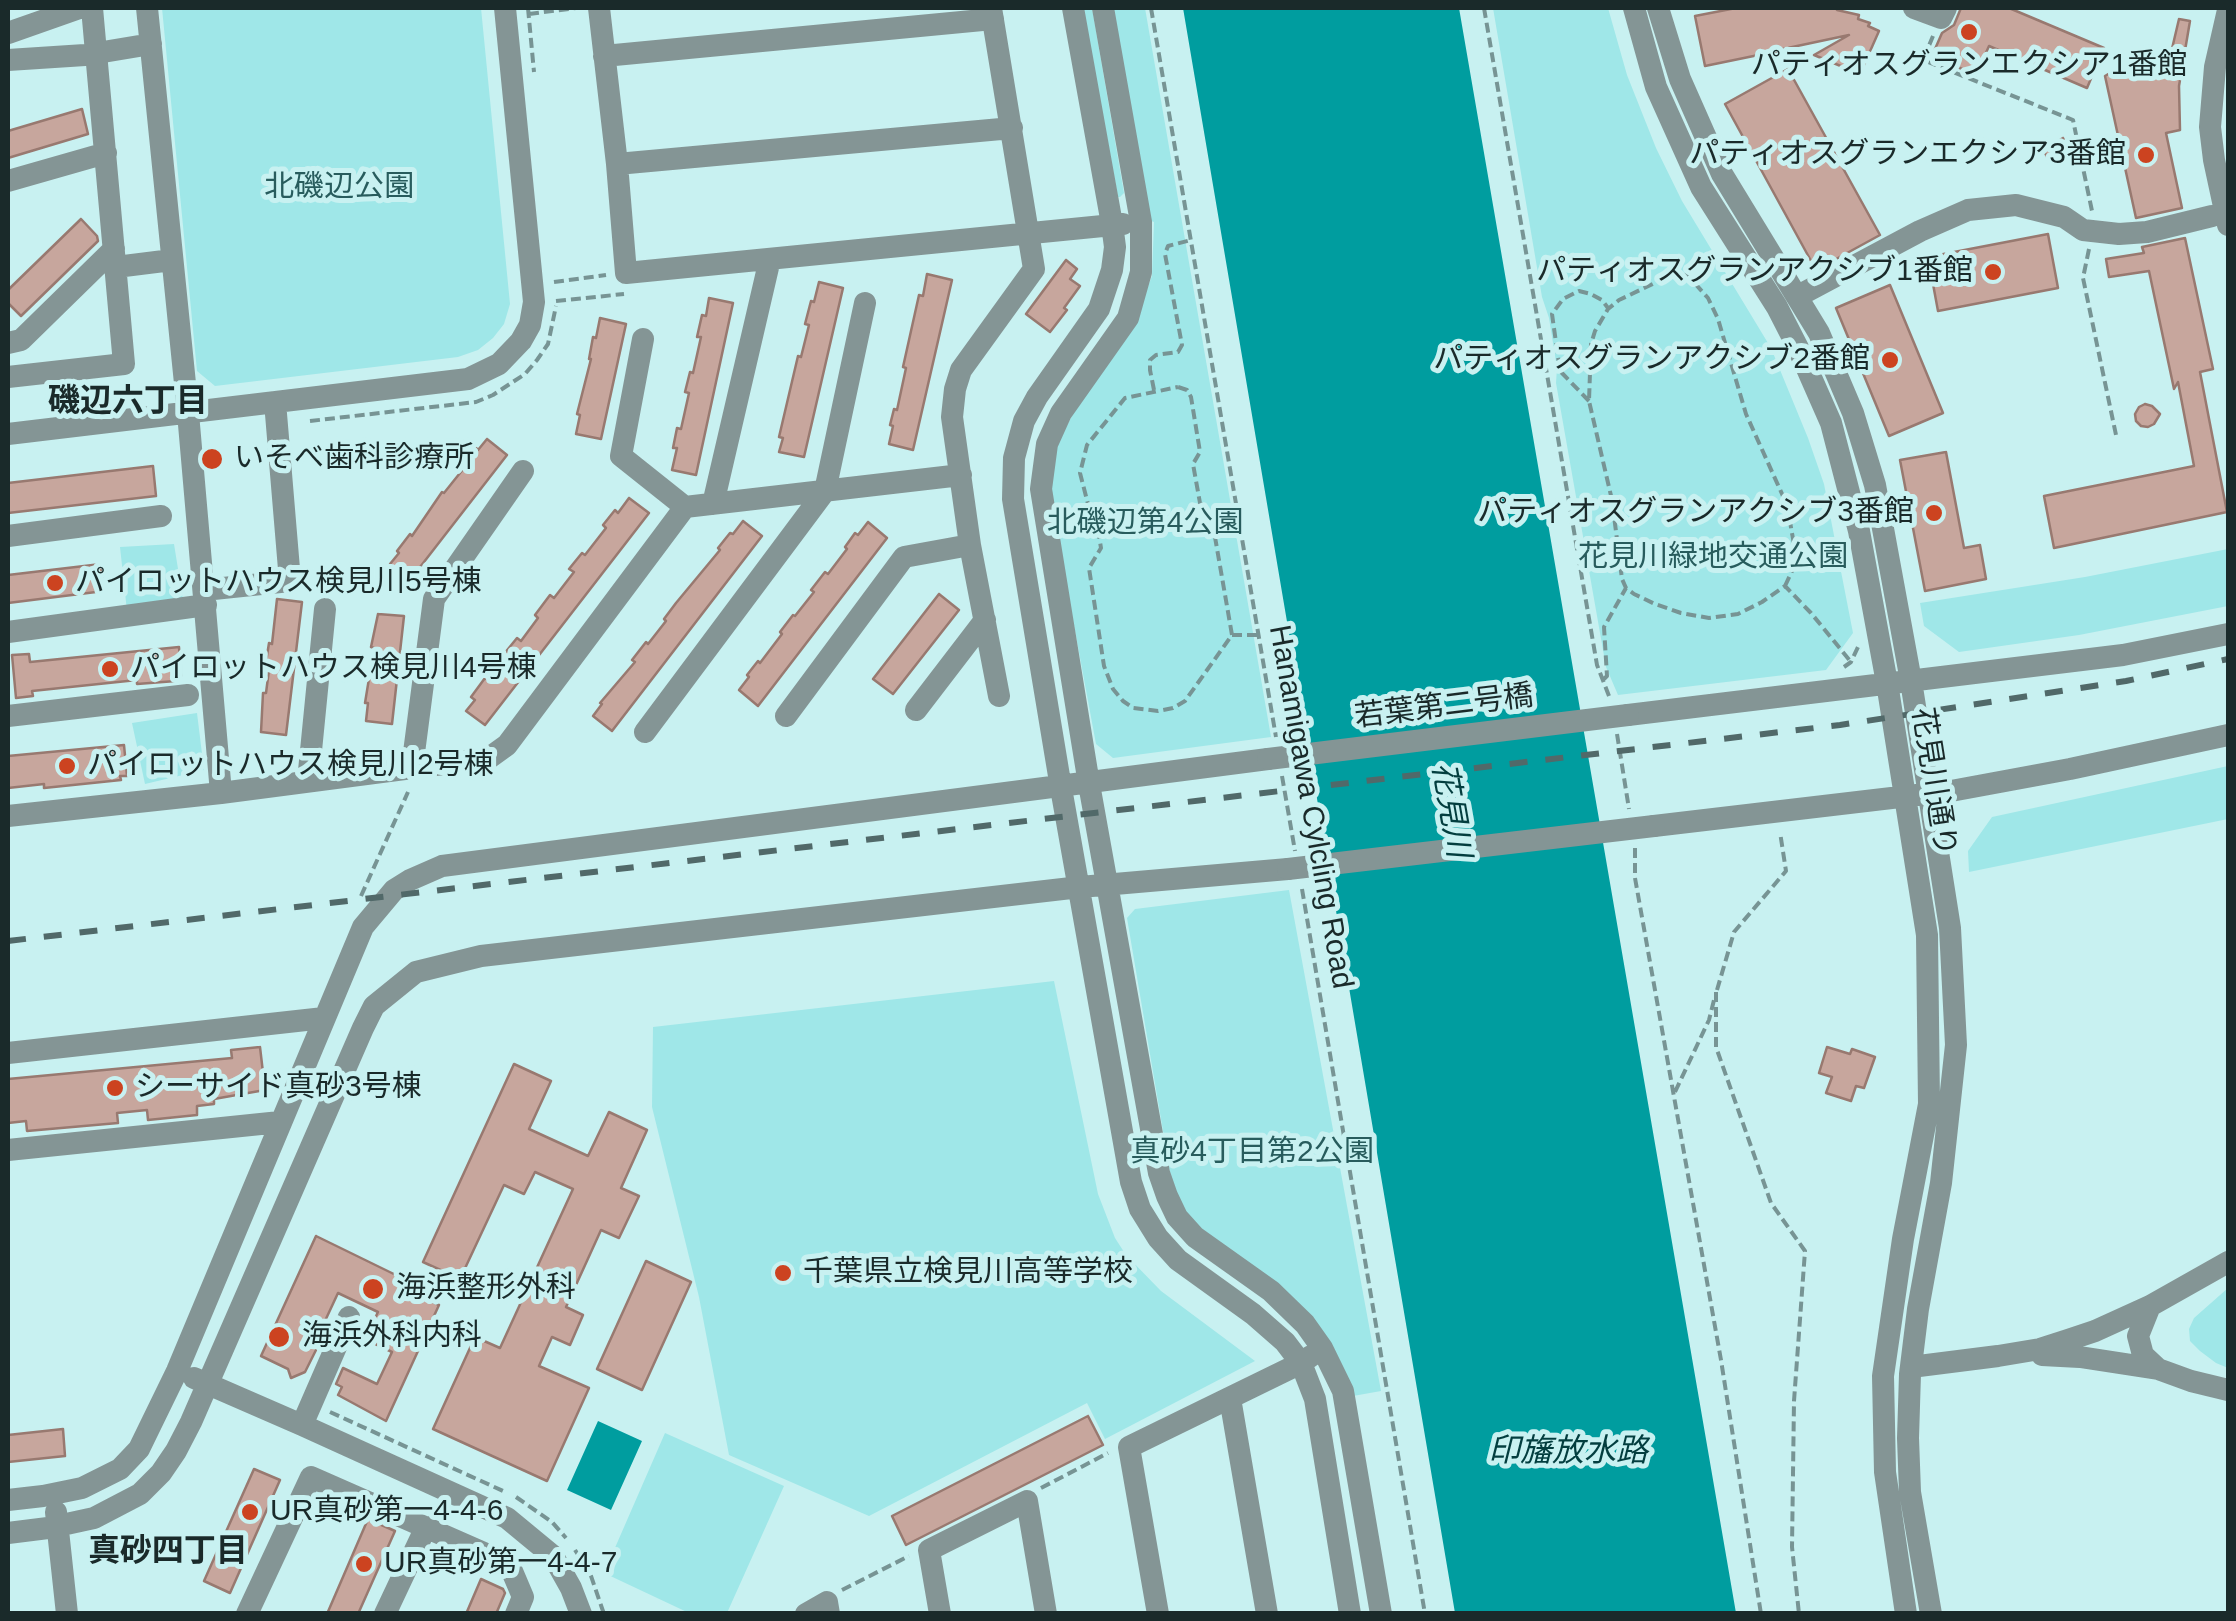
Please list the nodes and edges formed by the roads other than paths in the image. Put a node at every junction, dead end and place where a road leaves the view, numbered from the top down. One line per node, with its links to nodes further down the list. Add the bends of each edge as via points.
1 (78, 8): 14 (street)
2 (92, 8): 16 (street)
3 (148, 8): 15 (street)
4 (505, 8): 35 (street, via 534,302 530,326 499,364 468,379)
5 (600, 8): 17 (street)
6 (1073, 8): 25 (street)
7 (1103, 8): 24 (street)
8 (1634, 8): 52 (street, 花見川通り, via 1656,87 1700,187 1776,307 1831,423 1860,531)
9 (1658, 8): 30 (street, 花見川通り, via 1722,174)
10 (1914, 8): 13 (street)
11 (2228, 10): 23 (street, via 2210,126)
12 (992, 13): 17 (street); 19 (street)
13 (1944, 13)
14 (8, 33)
15 (151, 44): 16 (street); 29 (street)
16 (97, 53): 18 (street); 20 (street)
17 (604, 56): 21 (street)
18 (8, 60)
19 (1012, 128): 21 (street); 26 (street)
20 (106, 153): 22 (street); 27 (street)
21 (617, 164): 28 (street, via 626,273)
22 (8, 181)
23 (2220, 220): 30 (street, via 2132,234 2083,230 2064,217 2016,205 1968,210)
24 (1141, 222): 25 (street); 62 (street, via 1140,272 1128,318 1061,413 1046,444 1041,489)
25 (1112, 224): 26 (street); 63 (street, via 1112,270 1099,310 1037,397 1014,458 1013,499)
26 (1030, 233): 28 (street); 39 (street, via 1034,268 960,370 952,417)
27 (115, 258): 29 (street); 33 (street); 34 (street, via 124,364)
28 (770, 258): 41 (street)
29 (172, 260): 36 (street)
30 (1798, 296): 51 (street, 花見川通り, via 1853,414 1875,486)
31 (865, 303): 40 (street)
32 (643, 339): 42 (street, via 621,456)
33 (8, 344)
34 (8, 377)
35 (276, 402): 36 (street); 46 (street, via 290,581)
36 (188, 412): 37 (street); 46 (street)
37 (8, 434)
38 (523, 471): 60 (street, via 434,599)
39 (961, 475): 40 (street); 45 (street)
40 (826, 490): 41 (street); 58 (street)
41 (713, 504): 42 (street)
42 (685, 507): 60 (street, via 507,746 488,758)
43 (161, 516): 44 (street)
44 (8, 536)
45 (970, 546): 48 (street); 57 (street, via 904,558)
46 (205, 597): 49 (street); 64 (street)
47 (325, 609): 61 (street)
48 (984, 620): 54 (street); 55 (street)
49 (8, 632)
50 (2228, 634): 51 (street, 若葉第二号橋, via 2124,655)
51 (1912, 681): 52 (street, 若葉第二号橋); 65 (street, 花見川通り)
52 (1887, 684): 62 (street, 若葉第二号橋, bridge); 66 (street, 花見川通り)
53 (188, 695): 56 (street)
54 (999, 696)
55 (916, 710)
56 (8, 716)
57 (786, 716)
58 (645, 732)
59 (2228, 735): 65 (street)
60 (412, 768): 61 (street)
61 (308, 782): 64 (street)
62 (1089, 784): 63 (street, 若葉第二号橋); 68 (street)
63 (1061, 788): 69 (street); 70 (street, 若葉第二号橋, via 442,866 394,890 376,910)
64 (221, 793): 67 (street)
65 (1930, 794): 66 (street); 80 (street, 花見川通り, via 1950,928 1956,1045)
66 (1904, 797): 68 (street, bridge); 103 (street, 花見川通り, via 1927,935 1929,1104 1884,1376 1885,1472)
67 (8, 816)
68 (1107, 885): 69 (street); 77 (street, via 1160,1173 1177,1217 1194,1237 1270,1291)
69 (1080, 887): 79 (street, via 1140,1208 1178,1260 1253,1314); 83 (street, via 480,956 416,972 374,1006)
70 (324, 1018): 71 (street); 72 (street, 若葉第二号橋)
71 (8, 1053)
72 (280, 1122): 73 (street); 82 (street, 若葉第二号橋)
73 (8, 1150)
74 (2228, 1262): 75 (street)
75 (2150, 1306): 78 (street, via 2068,1340); 81 (street, via 2138,1336 2142,1355)
76 (349, 1317): 86 (street)
77 (1322, 1348): 79 (street); 102 (street, via 1343,1391)
78 (1998, 1356): 80 (street); 81 (street, via 2080,1357)
79 (1301, 1363): 85 (street); 101 (street, via 1315,1399)
80 (1911, 1366): 104 (street, 花見川通り, via 1910,1492)
81 (2158, 1369): 84 (street)
82 (177, 1371): 83 (street); 87 (street, 若葉第二号橋, via 138,1449 120,1469)
83 (208, 1384): 86 (street); 89 (street, via 176,1450 140,1494 94,1518)
84 (2228, 1390)
85 (1230, 1398): 99 (street, via 1129,1447); 100 (street)
86 (302, 1424): 96 (street, via 506,1518 553,1556)
87 (54, 1494): 88 (street, 若葉第二号橋); 89 (street)
88 (8, 1500)
89 (58, 1526): 91 (street); 92 (street)
90 (426, 1527): 93 (street, via 311,1477); 94 (street); 95 (street, via 509,1564 523,1597)
91 (8, 1533)
92 (68, 1614)
93 (247, 1614)
94 (385, 1614)
95 (516, 1614)
96 (581, 1614)
97 (940, 1614): 98 (street, via 929,1550 1027,1501)
98 (1046, 1614)
99 (1158, 1614)
100 (1267, 1614)
101 (1350, 1614)
102 (1381, 1614)
103 (1906, 1614)
104 (1931, 1614)

